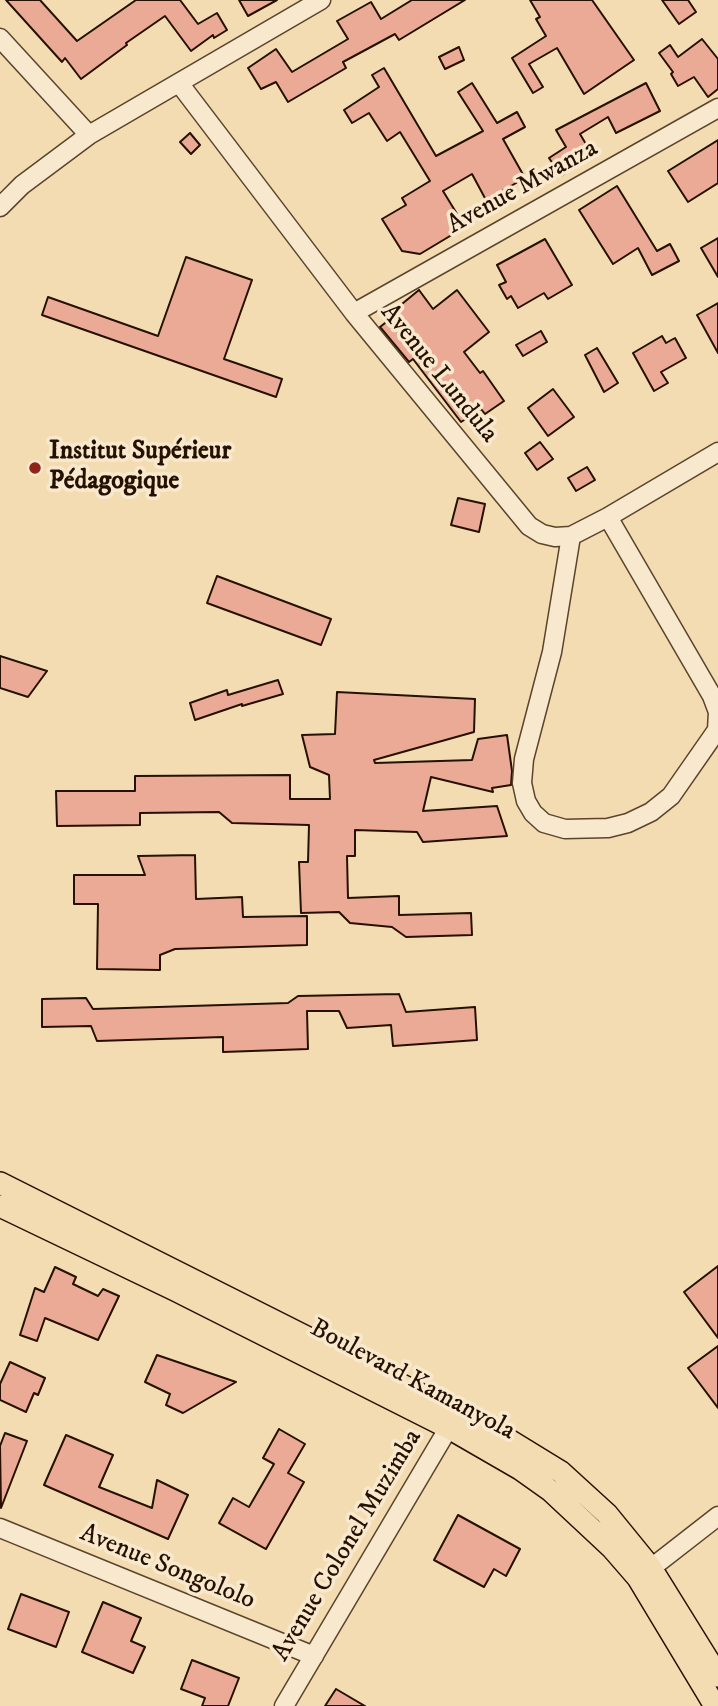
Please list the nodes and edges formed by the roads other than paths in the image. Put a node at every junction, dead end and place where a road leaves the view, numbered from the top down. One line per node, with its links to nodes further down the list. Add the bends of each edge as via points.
1 (321, 0): 3 (street)
2 (0, 38): 5 (street)
3 (179, 83): 5 (street); 7 (street, Avenue Lundula)
4 (718, 108): 7 (street, Avenue Mwanza)
5 (89, 135): 6 (street)
6 (0, 207)
7 (354, 313): 10 (street, Avenue Lundula, via 529,526 542,534)
8 (718, 452): 9 (street)
9 (608, 517): 10 (street); 10 (street, via 718,712 717,730 671,796 628,824 608,828 565,830 544,823 526,801 522,783 552,652)
10 (570, 536)
11 (0, 1183): 13 (main road, Boulevard Kamanyola)
12 (0, 1206): 13 (main road, Boulevard Kamanyola)
13 (103, 1245): 14 (main road, Boulevard Kamanyola)
14 (453, 1421): 17 (main road, Boulevard Kamanyola, via 551,1491); 18 (street, Avenue Colonel Muzimba)
15 (718, 1516): 17 (street)
16 (0, 1528): 18 (street, Avenue Songololo)
17 (644, 1573): 19 (main road, Boulevard Kamanyola); 21 (main road, Boulevard Kamanyola)
18 (314, 1656): 20 (street, Avenue Colonel Muzimba)
19 (718, 1676)
20 (284, 1706)
21 (715, 1706)

